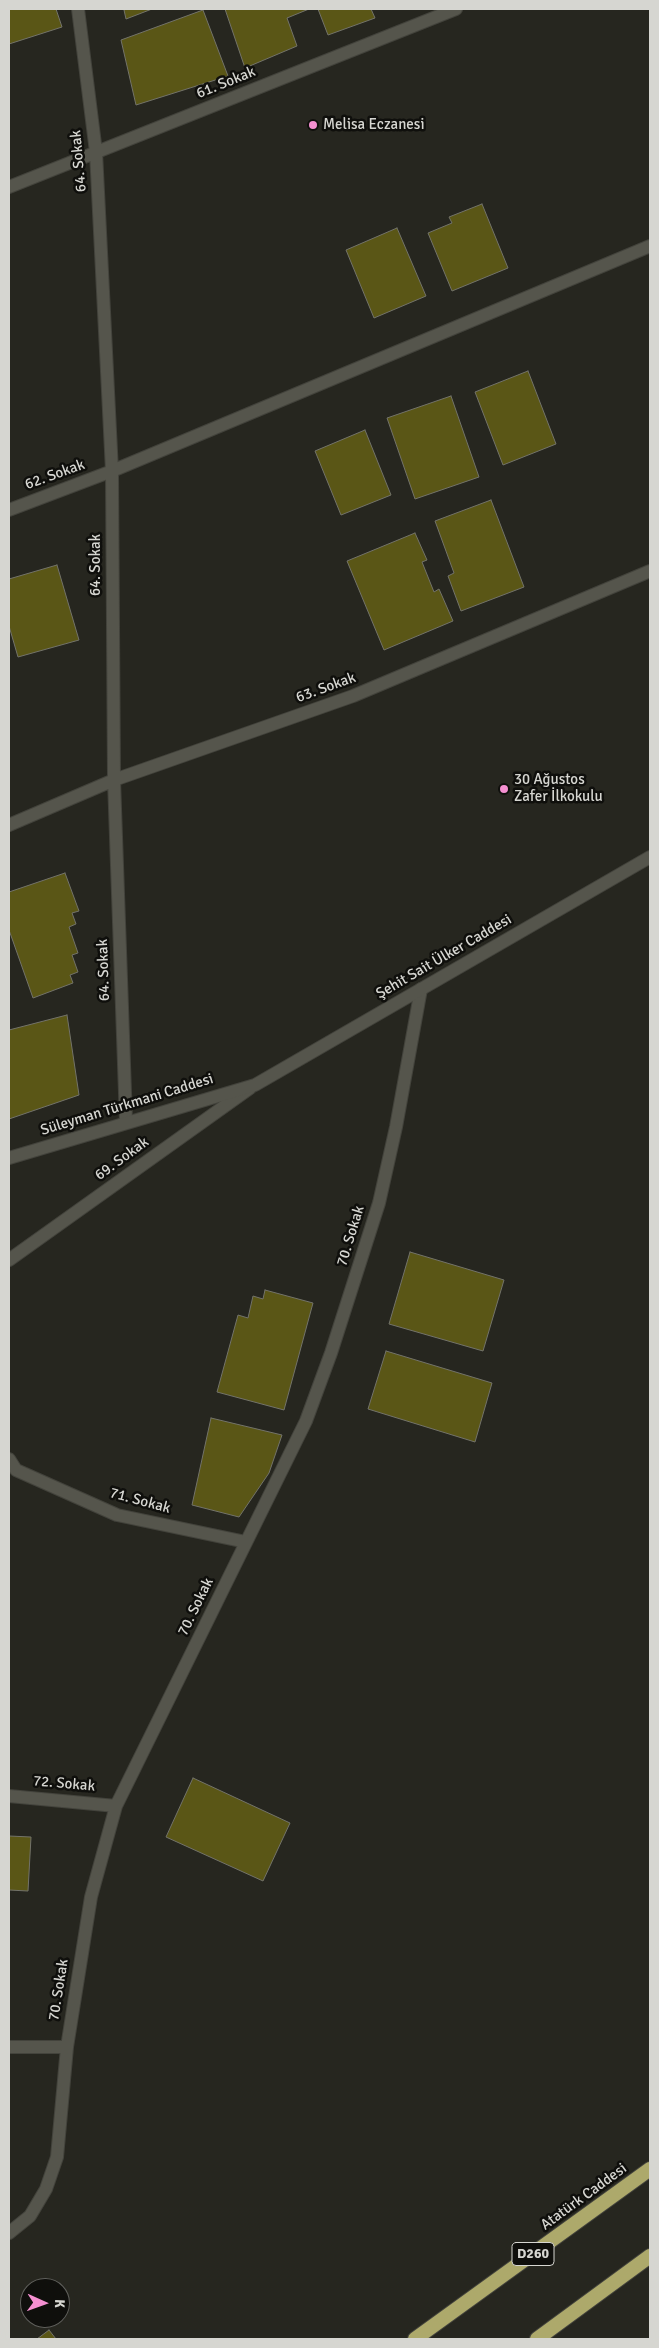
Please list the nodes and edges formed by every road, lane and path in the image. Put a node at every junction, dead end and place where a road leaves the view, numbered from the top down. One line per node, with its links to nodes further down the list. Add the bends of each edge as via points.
1 (78, 9): 3 (street, 64. Sokak)
2 (456, 9): 3 (street, 61. Sokak)
3 (96, 152): 4 (street, 61. Sokak); 6 (street, 64. Sokak)
4 (9, 187)
5 (650, 246): 6 (street, 62. Sokak)
6 (112, 471): 7 (street, 62. Sokak); 9 (street, 64. Sokak)
7 (9, 510)
8 (650, 571): 9 (street, 63. Sokak, via 353,696)
9 (114, 780): 10 (street, 63. Sokak); 14 (street, 64. Sokak)
10 (9, 825)
11 (650, 857): 12 (street, Şehit Sait Ülker Caddesi)
12 (421, 989): 13 (street, Şehit Sait Ülker Caddesi); 18 (street, 70. Sokak, via 379,1204 306,1420)
13 (254, 1085): 14 (street, Süleyman Türkmani Caddesi); 16 (street, 69. Sokak)
14 (126, 1122): 15 (street, Süleyman Türkmani Caddesi)
15 (9, 1158)
16 (9, 1260)
17 (9, 1459): 18 (street, 71. Sokak, via 16,1470 117,1515)
18 (246, 1542): 20 (street, 70. Sokak)
19 (9, 1796): 20 (street, 72. Sokak)
20 (116, 1806): 22 (street, 70. Sokak, via 91,1897)
21 (9, 2047): 22 (street)
22 (67, 2047): 24 (street, 70. Sokak, via 57,2157 46,2189 30,2216)
23 (650, 2169): 26 (highway, Atatürk Caddesi / D260)
24 (9, 2233)
25 (650, 2256): 27 (highway)
26 (415, 2339)
27 (537, 2339)

